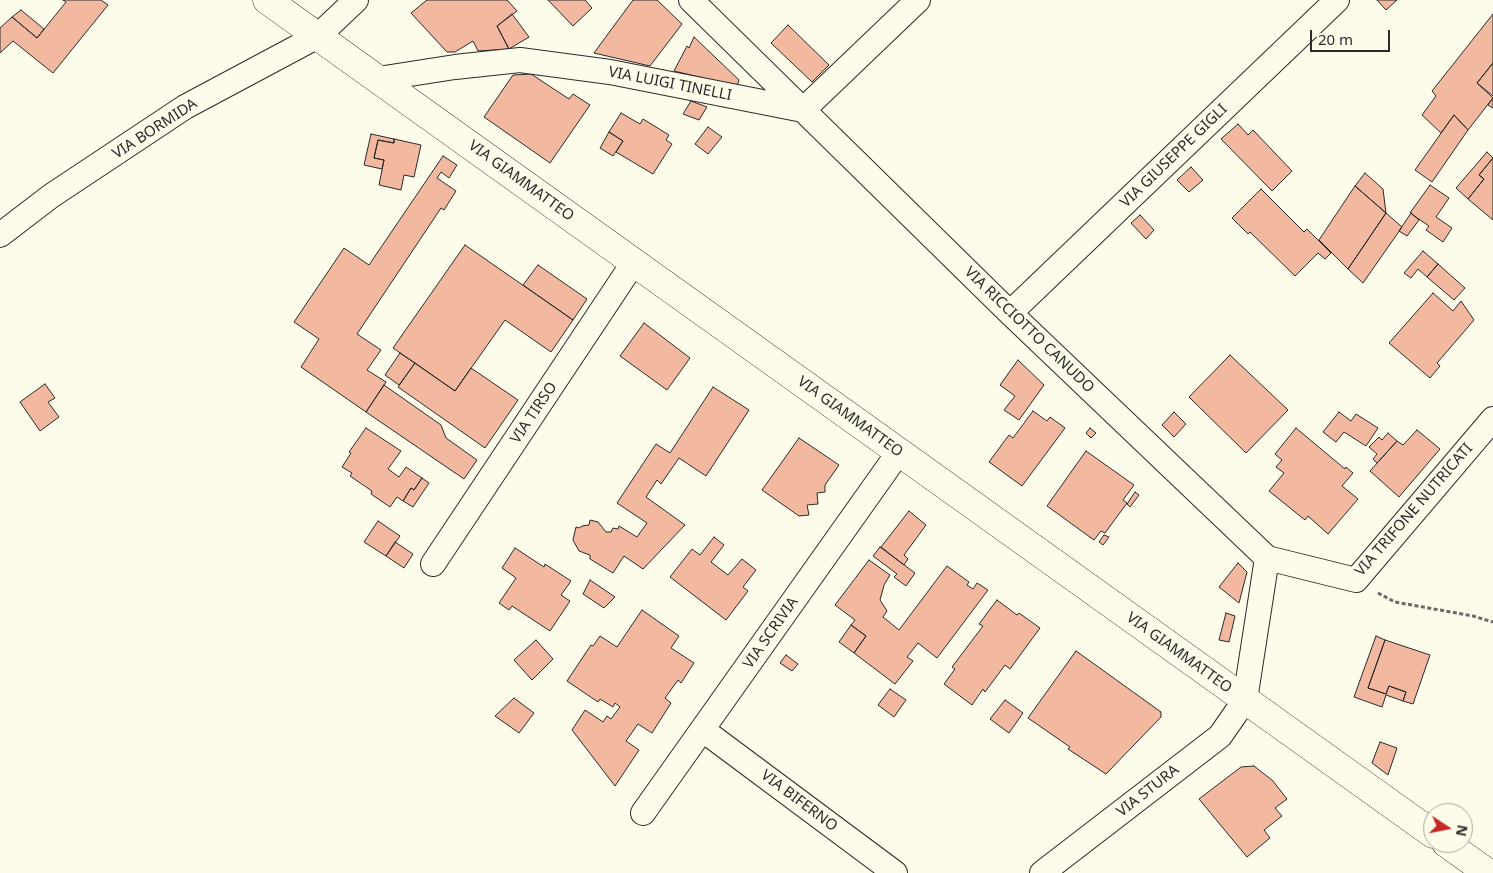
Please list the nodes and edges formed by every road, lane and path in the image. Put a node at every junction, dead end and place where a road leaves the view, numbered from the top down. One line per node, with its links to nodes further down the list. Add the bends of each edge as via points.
1 (267, 0): 6 (street, VIA GIAMMATTEO)
2 (356, 0): 6 (street, VIA BORMIDA)
3 (691, 0): 8 (street, VIA RICCIOTTO CANUDO)
4 (918, 0): 8 (street)
5 (1337, 0): 11 (street, VIA GIUSEPPE GIGLI)
6 (318, 36): 7 (street, VIA GIAMMATTEO); 9 (street, VIA BORMIDA, via 185,107 51,196)
7 (378, 79): 8 (street, VIA LUIGI TINELLI, via 520,60 610,72); 10 (street, VIA GIAMMATTEO)
8 (803, 110): 11 (street, VIA RICCIOTTO CANUDO)
9 (0, 235)
10 (634, 262): 13 (street, VIA GIAMMATTEO); 15 (street, VIA TIRSO)
11 (1010, 313): 14 (street, VIA RICCIOTTO CANUDO)
12 (1493, 420): 16 (street, VIA TRIFONE NUTRICATI)
13 (899, 452): 18 (street, VIA GIAMMATTEO); 19 (street, VIA SCRIVIA)
14 (1267, 558): 16 (street, VIA TRIFONE NUTRICATI); 18 (street)
15 (433, 564)
16 (1356, 580): 17 (path, via 1395,602)
17 (1493, 622)
18 (1245, 700): 21 (street, VIA GIAMMATTEO); 24 (street, VIA STURA, via 1220,736)
19 (703, 730): 20 (street, VIA SCRIVIA); 23 (street, VIA BIFERNO)
20 (643, 813)
21 (1423, 827)
22 (1460, 853): 25 (street)
23 (895, 873)
24 (1042, 873)
25 (1488, 873)

